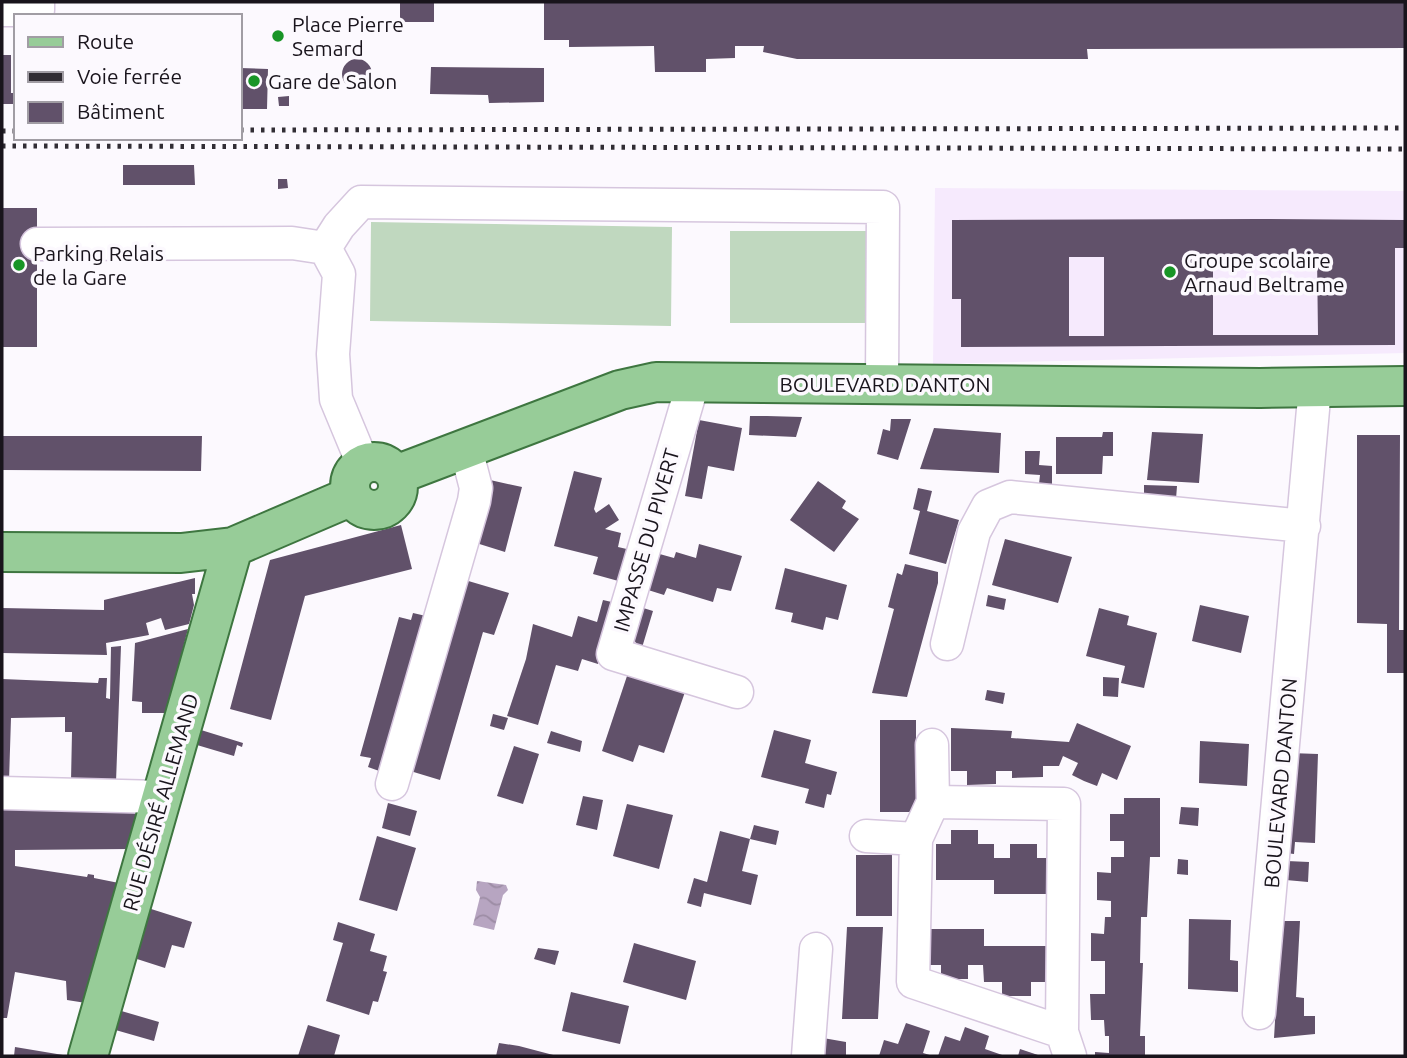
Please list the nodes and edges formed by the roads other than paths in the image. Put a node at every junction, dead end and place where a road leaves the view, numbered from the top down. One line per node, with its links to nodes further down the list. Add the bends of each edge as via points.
1 (38, 2): 2 (street, via 38,10)
2 (2, 10)
3 (37, 244): 4 (street, via 292,243)
4 (325, 248): 6 (street, via 361,202 884,208); 10 (street, via 339,274 333,354 336,399)
5 (692, 383): 6 (main road, BOULEVARD DANTON); 9 (main road, BOULEVARD DANTON, via 656,382 620,390); 15 (street, IMPASSE DU PIVERT, via 613,654)
6 (882, 383): 8 (main road, BOULEVARD DANTON)
7 (1405, 386): 8 (main road, BOULEVARD DANTON)
8 (1315, 387): 11 (street, BOULEVARD DANTON)
9 (466, 449): 10 (main road, BOULEVARD DANTON); 17 (street, via 476,488 474,501)
10 (370, 478): 12 (main road, BOULEVARD DANTON)
11 (1304, 526): 14 (street, via 1010,497 988,506 974,532); 24 (street, BOULEVARD DANTON)
12 (233, 547): 13 (main road, BOULEVARD DANTON, via 181,552); 19 (main road, RUE DÉSIRÉ ALLEMAND)
13 (2, 552)
14 (947, 644)
15 (737, 692)
16 (932, 745): 20 (street)
17 (392, 785)
18 (2, 793): 19 (street)
19 (161, 797): 26 (main road, RUE DÉSIRÉ ALLEMAND)
20 (933, 802): 22 (street); 25 (street, via 1064,804)
21 (866, 836): 22 (street)
22 (916, 839): 25 (street, via 913,982)
23 (816, 950): 27 (street)
24 (1259, 1013)
25 (1066, 1044)
26 (88, 1056)
27 (808, 1056)

